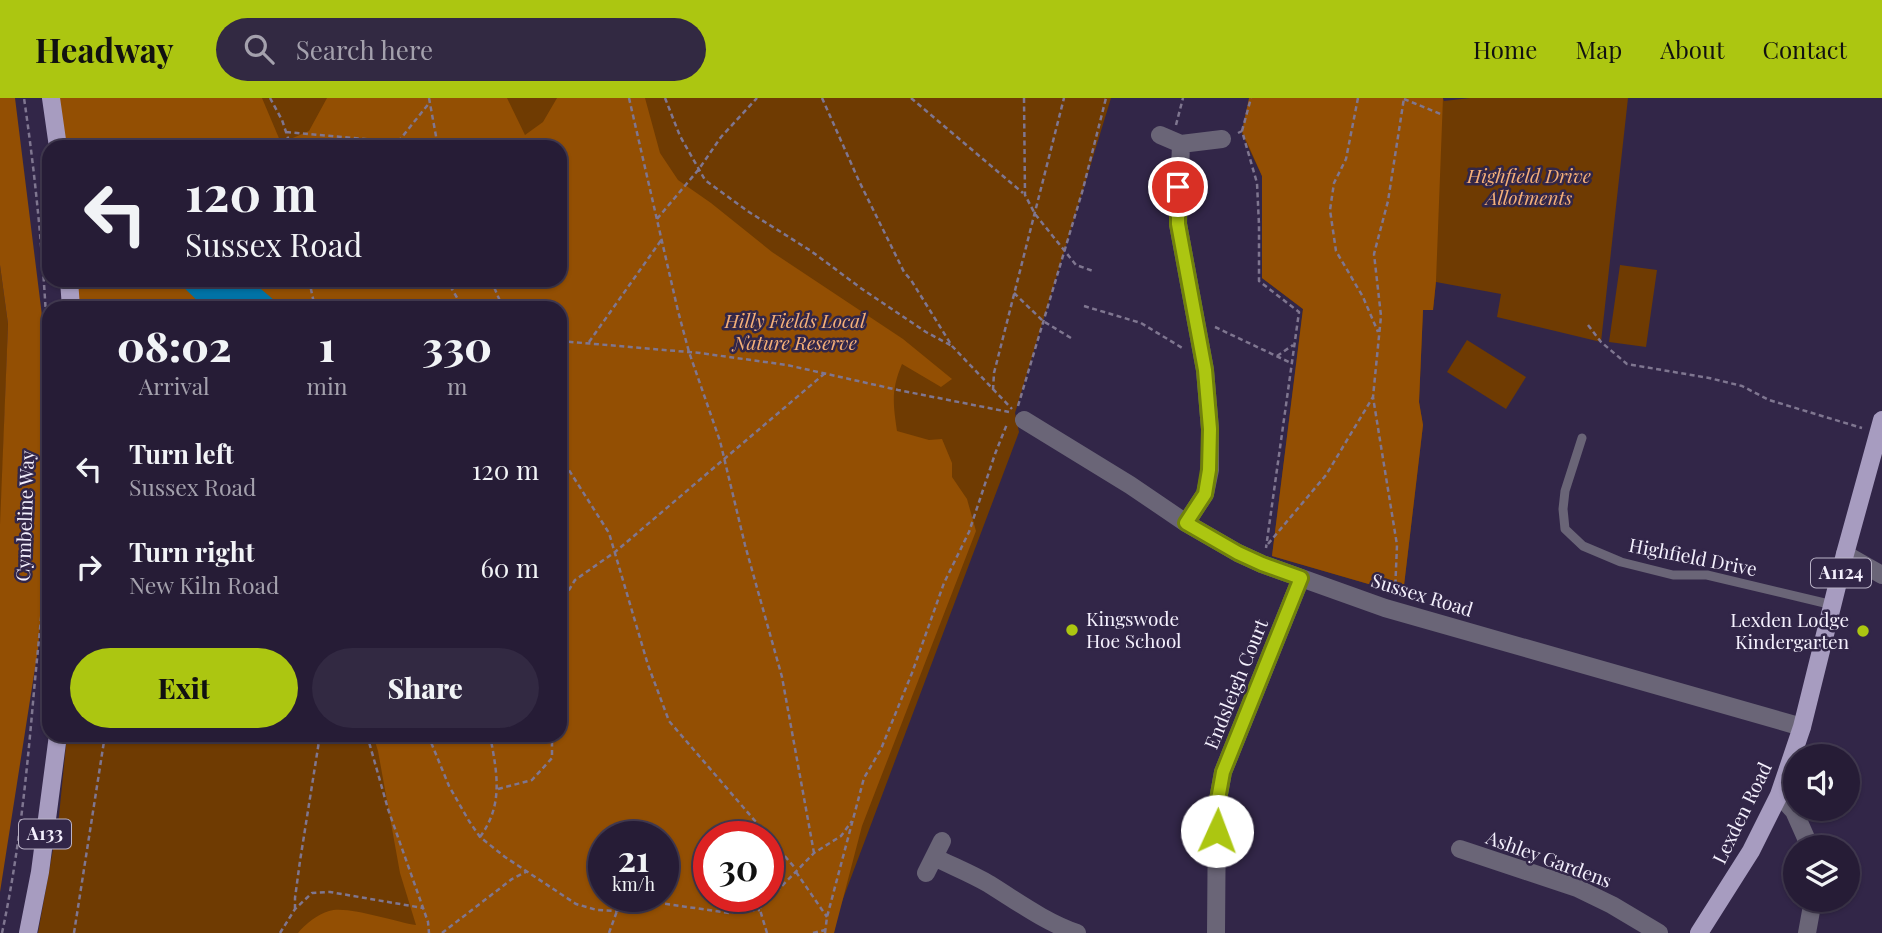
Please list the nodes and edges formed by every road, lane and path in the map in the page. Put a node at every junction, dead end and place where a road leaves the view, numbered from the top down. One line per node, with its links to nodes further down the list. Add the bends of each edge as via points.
1 (24, 98): 34 (path, Cymbeline Way)
2 (51, 98): 21 (main road)
3 (270, 98): 19 (path)
4 (629, 98): 30 (path)
5 (665, 98): 27 (path)
6 (757, 98): 27 (path)
7 (822, 98): 45 (path, via 904,272)
8 (911, 98): 28 (path)
9 (1024, 98): 28 (path)
10 (1064, 98): 29 (path)
11 (1106, 98): 32 (path)
12 (1183, 98): 26 (path)
13 (1251, 98): 18 (path)
14 (1358, 98): 40 (path, via 1330,210 1336,251)
15 (1404, 98): 17 (path); 40 (path, via 1388,201 1374,254)
16 (430, 100): 24 (path); 25 (path)
17 (1443, 115)
18 (1242, 131): 20 (path); 44 (path, via 1259,198 1259,281 1298,312)
19 (286, 132): 22 (path); 23 (path)
20 (1222, 139): 26 (street)
21 (57, 140)
22 (289, 140)
23 (376, 140)
24 (400, 140)
25 (437, 140)
26 (1171, 140): 39 (street, via 1178,224)
27 (699, 169): 30 (path); 45 (path, via 705,180 749,212)
28 (1025, 195): 29 (path)
29 (1035, 214): 32 (path); 35 (path)
30 (657, 219): 31 (path)
31 (662, 239): 43 (path); 46 (path)
32 (1065, 250): 33 (path, via 1076,265); 37 (path)
33 (1093, 271)
34 (42, 272)
35 (1014, 293): 37 (path); 51 (path)
36 (1084, 306): 48 (path, via 1141,323)
37 (1043, 321): 41 (path); 53 (path)
38 (1588, 325): 54 (path, via 1627,364 1742,386 1769,400)
39 (1197, 329): 47 (path, via 1215,327); 48 (street)
40 (1379, 335): 52 (path)
41 (1071, 338)
42 (567, 341): 43 (path)
43 (589, 342): 46 (path)
44 (1293, 345): 47 (path); 49 (path)
45 (952, 346): 51 (path)
46 (689, 352): 50 (path); 56 (path)
47 (1277, 356): 49 (path)
48 (1203, 359): 58 (street, via 1209,470 1205,494)
49 (1291, 363): 59 (path)
50 (824, 374): 53 (path); 56 (path)
51 (993, 391): 53 (path)
52 (1373, 397): 59 (path, via 1326,475); 68 (path, via 1397,545)
53 (1017, 418): 58 (street, Sussex Road, via 1061,433); 79 (path, via 1006,426 969,532 944,583 881,748 864,778)
54 (1880, 426): 61 (main road, Lexden Road / A1124)
55 (1582, 438): 67 (lane, Highfield Drive, via 1564,491 1563,509 1565,529 1583,546 1621,562 1673,575 1707,575)
56 (724, 459): 60 (path); 84 (path, via 782,677)
57 (567, 467): 60 (path, via 609,533)
58 (1186, 523): 62 (street, Sussex Road)
59 (1266, 546): 62 (path)
60 (615, 552): 65 (path, via 575,580); 80 (path, via 669,721)
61 (1845, 554): 63 (street); 67 (main road, Lexden Road / A1124)
62 (1262, 564): 64 (street, Sussex Road)
63 (1882, 575)
64 (1301, 578): 68 (street, Sussex Road); 108 (street, Endsleigh Court, via 1223,772 1217,805)
65 (567, 593)
66 (42, 602): 98 (path, Cymbeline Way, via 30,733)
67 (1833, 605): 69 (main road, Lexden Road / A1124)
68 (1394, 610): 69 (street, Sussex Road)
69 (1802, 727): 78 (main road, Lexden Road / A1124)
70 (57, 742): 99 (main road, A133)
71 (104, 742): 100 (path)
72 (319, 742): 92 (path)
73 (369, 742): 91 (path, via 387,808)
74 (431, 742): 82 (path, via 449,786)
75 (491, 742): 77 (path)
76 (552, 742): 77 (path, via 552,758 532,780)
77 (497, 789): 82 (path)
78 (1779, 795): 81 (street, via 1794,811); 110 (main road, Lexden Road / A1124, via 1751,851)
79 (854, 818): 84 (path, via 841,836); 96 (path)
80 (754, 821)
81 (1805, 835)
82 (480, 837): 88 (path)
83 (1460, 849): 109 (street, Ashley Gardens, via 1577,888)
84 (814, 853): 87 (path)
85 (784, 856): 87 (path)
86 (934, 857): 107 (street)
87 (796, 871): 89 (path); 96 (path)
88 (526, 872): 90 (path); 103 (path)
89 (784, 884)
90 (588, 907)
91 (424, 908): 92 (path, via 330,892 312,893); 102 (path)
92 (295, 909): 101 (path)
93 (617, 912): 104 (path)
94 (761, 912): 105 (path)
95 (1811, 912): 111 (street)
96 (827, 917): 97 (path)
97 (825, 931): 106 (path)
98 (2, 933)
99 (28, 933)
100 (74, 933)
101 (280, 933)
102 (429, 933)
103 (442, 933)
104 (609, 933)
105 (767, 933)
106 (813, 933)
107 (1077, 933)
108 (1216, 933)
109 (1659, 933)
110 (1699, 933)
111 (1807, 933)

